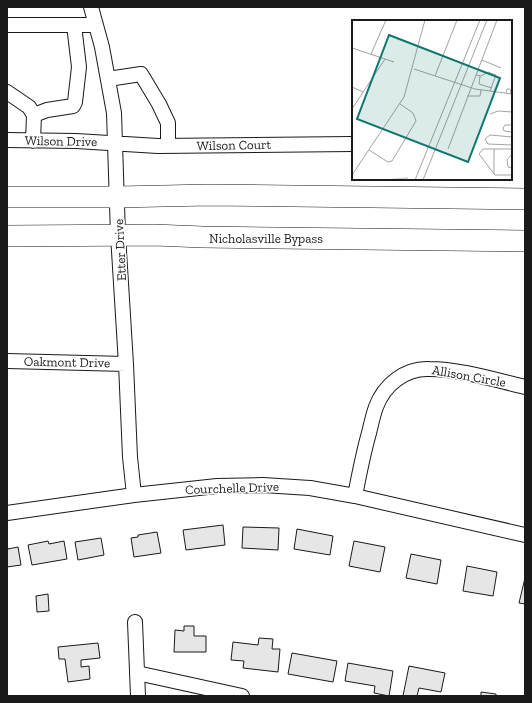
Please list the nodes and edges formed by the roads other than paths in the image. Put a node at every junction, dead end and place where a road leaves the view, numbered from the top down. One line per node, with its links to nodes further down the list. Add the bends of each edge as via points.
1 (91, 7): 4 (street, Etter Drive)
2 (7, 25): 3 (street)
3 (74, 25): 4 (street); 7 (street, via 79,67 75,102 73,106)
4 (96, 25): 5 (street, Etter Drive)
5 (108, 79): 10 (street, Etter Drive, via 114,113); 12 (street, via 141,74 168,123)
6 (7, 92): 7 (street, via 29,107)
7 (34, 115): 9 (street)
8 (7, 140): 9 (street, Wilson Drive)
9 (33, 141): 10 (street, Wilson Drive)
10 (115, 143): 12 (street, Wilson Court); 14 (street, Etter Drive)
11 (352, 144): 12 (street, Wilson Court)
12 (168, 146)
13 (7, 197): 14 (highway)
14 (118, 197): 15 (highway); 16 (street, Etter Drive)
15 (525, 200)
16 (118, 235): 17 (highway, Nicholasville Bypass); 18 (highway, Nicholasville Bypass); 20 (street, Etter Drive)
17 (7, 236)
18 (525, 241)
19 (7, 361): 20 (street, Oakmont Drive)
20 (126, 364): 22 (street, Etter Drive)
21 (525, 387): 23 (street, Allison Circle, via 429,368 406,373 397,379 376,406)
22 (134, 495): 23 (street, Courchelle Drive, via 217,486 263,485 310,488); 24 (street, Courchelle Drive)
23 (355, 496): 25 (street, Courchelle Drive)
24 (7, 513)
25 (525, 534)
26 (135, 622): 27 (street)
27 (137, 673): 28 (street); 29 (street)
28 (138, 696)
29 (242, 696)

